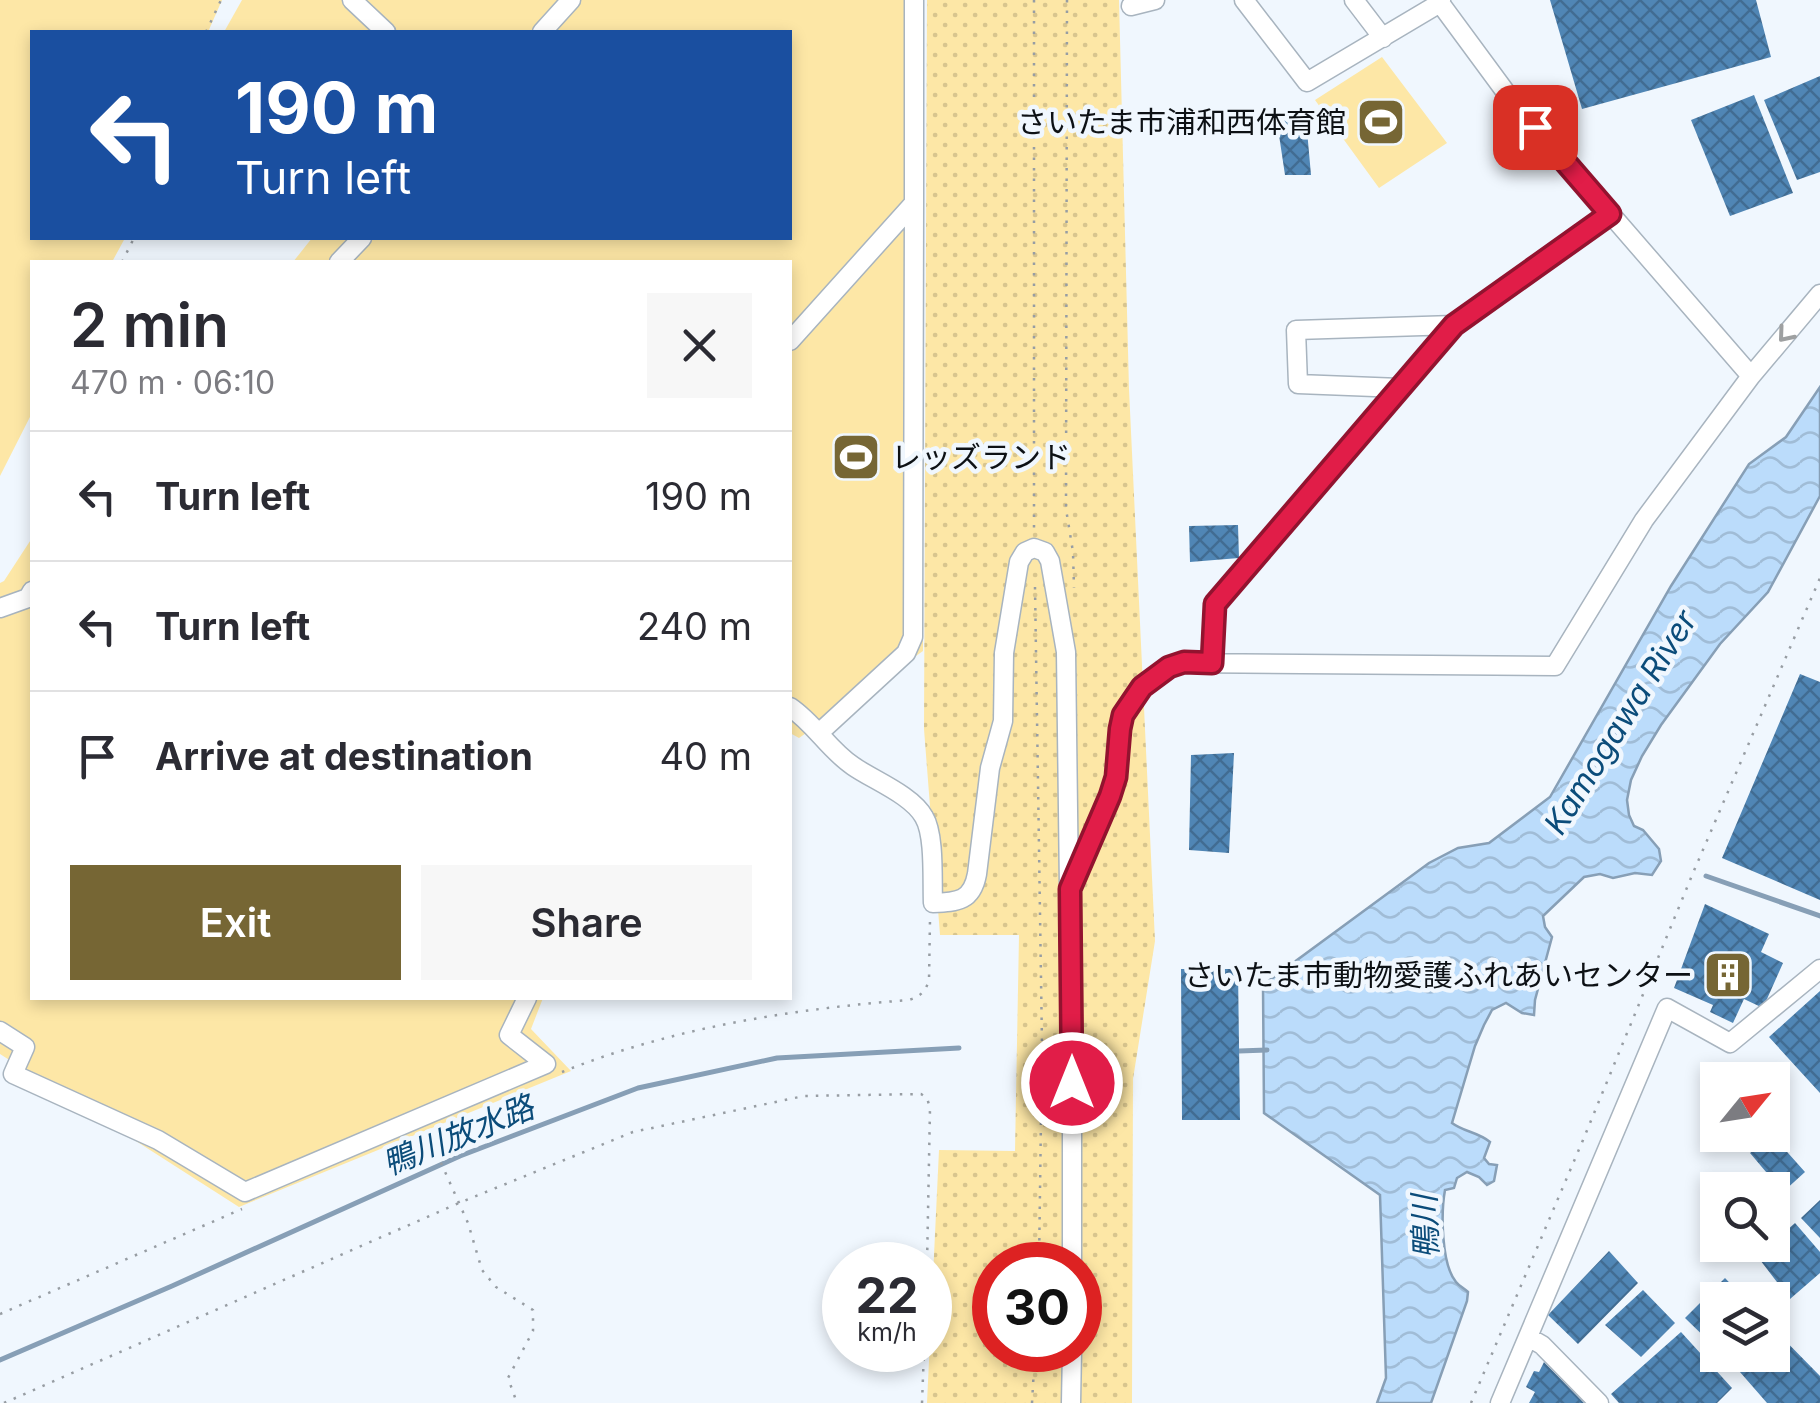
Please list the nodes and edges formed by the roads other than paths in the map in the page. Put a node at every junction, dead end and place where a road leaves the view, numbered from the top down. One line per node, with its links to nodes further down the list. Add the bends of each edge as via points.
1 (352, 0): 9 (street)
2 (570, 0): 10 (street)
3 (914, 0): 12 (street)
4 (1155, 0): 8 (street)
5 (1244, 0): 11 (street, via 1307,82)
6 (1354, 0): 11 (street)
7 (1440, 2): 11 (street); 13 (street, via 1510,98)
8 (1132, 6)
9 (384, 30)
10 (544, 30)
11 (1383, 38)
12 (914, 203): 18 (street); 25 (street, via 912,637 906,654)
13 (1610, 214): 17 (street); 19 (street)
14 (360, 240): 15 (street)
15 (342, 260)
16 (1820, 294): 19 (street, one-way to 19)
17 (1454, 325): 20 (street); 20 (street, via 1296,330 1298,384)
18 (792, 338)
19 (1751, 376): 23 (street, via 1644,520 1555,666)
20 (1400, 388): 23 (street, via 1215,604)
21 (30, 594): 22 (street)
22 (0, 608)
23 (1212, 663): 26 (street, via 1184,662 1155,675 1123,715 1116,777)
24 (792, 708): 25 (street)
25 (819, 733): 26 (street, via 925,818 933,903 970,895 1003,721 1004,653 1020,562 1034,548 1045,552 1066,652)
26 (1070, 889): 30 (street)
27 (1820, 969): 31 (street, via 1730,1043 1668,1008)
28 (526, 1000): 29 (street, via 509,1035 546,1064 245,1192 158,1140 13,1074 25,1047)
29 (0, 1031)
30 (1072, 1242)
31 (1528, 1337): 34 (street); 35 (street)
32 (1072, 1372): 33 (street)
33 (1072, 1403)
34 (1500, 1403)
35 (1599, 1403)

